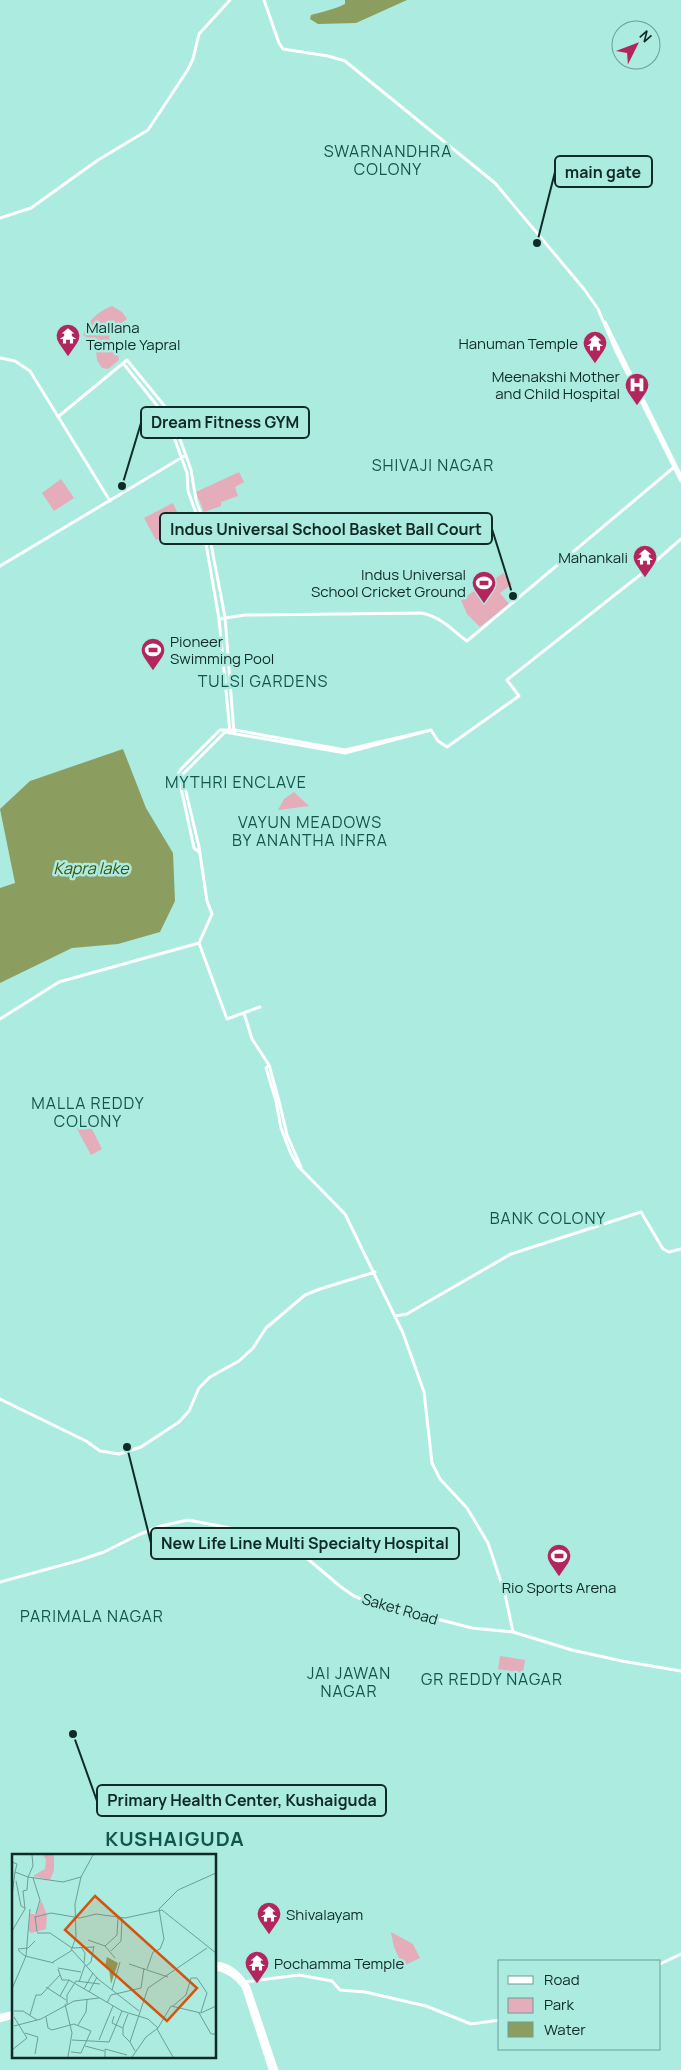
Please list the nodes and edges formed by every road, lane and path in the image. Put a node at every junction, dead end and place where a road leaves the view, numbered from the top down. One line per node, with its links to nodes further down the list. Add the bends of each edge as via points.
1 (230, 0): 3 (street, via 199,34 190,65 148,130 98,160 30,208)
2 (264, 0): 4 (street, via 283,48 345,61 495,183 584,289)
3 (0, 218)
4 (604, 322): 10 (street); 11 (street)
5 (0, 358): 7 (street, via 20,363 30,372)
6 (123, 363): 7 (street); 8 (street, via 127,360 169,411); 9 (street, via 167,418)
7 (59, 416): 13 (street)
8 (186, 455): 9 (street); 16 (street, via 196,500 210,539)
9 (182, 458): 13 (street); 17 (street, via 188,490 204,538)
10 (673, 468): 12 (street); 16 (street, via 467,641 439,619 421,613)
11 (681, 476)
12 (681, 481)
13 (110, 501): 15 (street)
14 (681, 539): 19 (street, via 507,680 519,696 447,748 428,729 343,750)
15 (0, 566)
16 (225, 617): 17 (street); 19 (street)
17 (219, 619): 18 (street)
18 (230, 731): 19 (street); 20 (street, via 222,734 178,778 194,848 200,853 212,914)
19 (235, 731)
20 (199, 943): 22 (street, via 227,1019); 23 (street, via 59,982)
21 (260, 1006): 22 (street)
22 (244, 1013): 25 (street, via 252,1039 268,1065 266,1068 286,1142 296,1162 342,1209)
23 (0, 1018)
24 (681, 1249): 26 (street, via 669,1252 663,1249 641,1212 511,1254 407,1314)
25 (375, 1272): 26 (street); 27 (street, via 305,1295 270,1324 239,1361 210,1377 199,1388 190,1409 179,1422 147,1445 119,1454 100,1451)
26 (395, 1316): 29 (street, via 424,1392 432,1463 440,1479 468,1508 488,1543 505,1594)
27 (0, 1399)
28 (0, 1582): 29 (street, Saket Road, via 77,1562 136,1536 188,1520 256,1535 309,1560 340,1587 367,1601 472,1628)
29 (513, 1632): 30 (street, Saket Road, via 572,1650)
30 (681, 1671)
31 (681, 1954): 33 (street)
32 (216, 1964): 35 (main road, via 226,1966)
33 (661, 1964)
34 (216, 1968): 35 (main road)
35 (242, 1982): 36 (street, via 299,1975 332,1981 340,1990 365,1992 426,2006 471,2024); 37 (main road); 38 (main road, via 256,2009)
36 (498, 2020)
37 (271, 2070)
38 (276, 2070)

